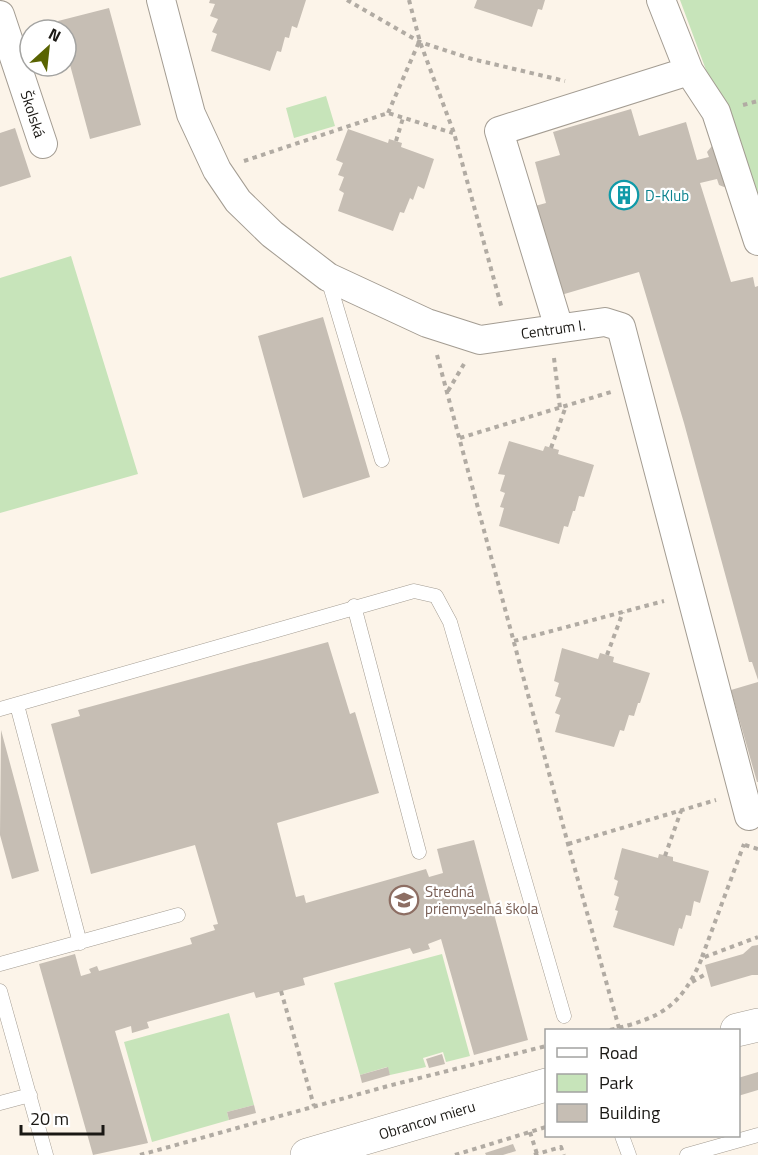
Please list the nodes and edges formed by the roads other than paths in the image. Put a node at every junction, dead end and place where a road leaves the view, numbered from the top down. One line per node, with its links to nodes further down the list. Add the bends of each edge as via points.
1 (161, 0): 7 (street, Centrum I., via 192,114 217,170 238,201 272,234)
2 (661, 0): 4 (street)
3 (0, 15): 5 (street, Školská)
4 (689, 70): 6 (street, via 716,112); 8 (street, via 499,130)
5 (43, 144)
6 (758, 241)
7 (328, 277): 8 (street, Centrum I., via 427,323 480,340); 9 (lane)
8 (555, 329): 13 (street, Centrum I., via 605,322 621,327)
9 (382, 460)
10 (354, 606): 11 (lane); 14 (lane); 19 (lane, via 414,591 436,596 450,621)
11 (17, 705): 12 (lane); 16 (lane)
12 (0, 710)
13 (747, 804)
14 (419, 852)
15 (178, 915): 16 (lane)
16 (80, 943): 17 (lane)
17 (0, 964)
18 (0, 991): 23 (lane)
19 (564, 1016)
20 (758, 1024): 21 (main road)
21 (740, 1029)
22 (545, 1084): 28 (main road, Obrancov mieru)
23 (30, 1095): 24 (lane); 27 (lane)
24 (0, 1103)
25 (758, 1135): 30 (lane)
26 (622, 1137): 29 (lane)
27 (46, 1155)
28 (307, 1155)
29 (629, 1155)
30 (687, 1155)

